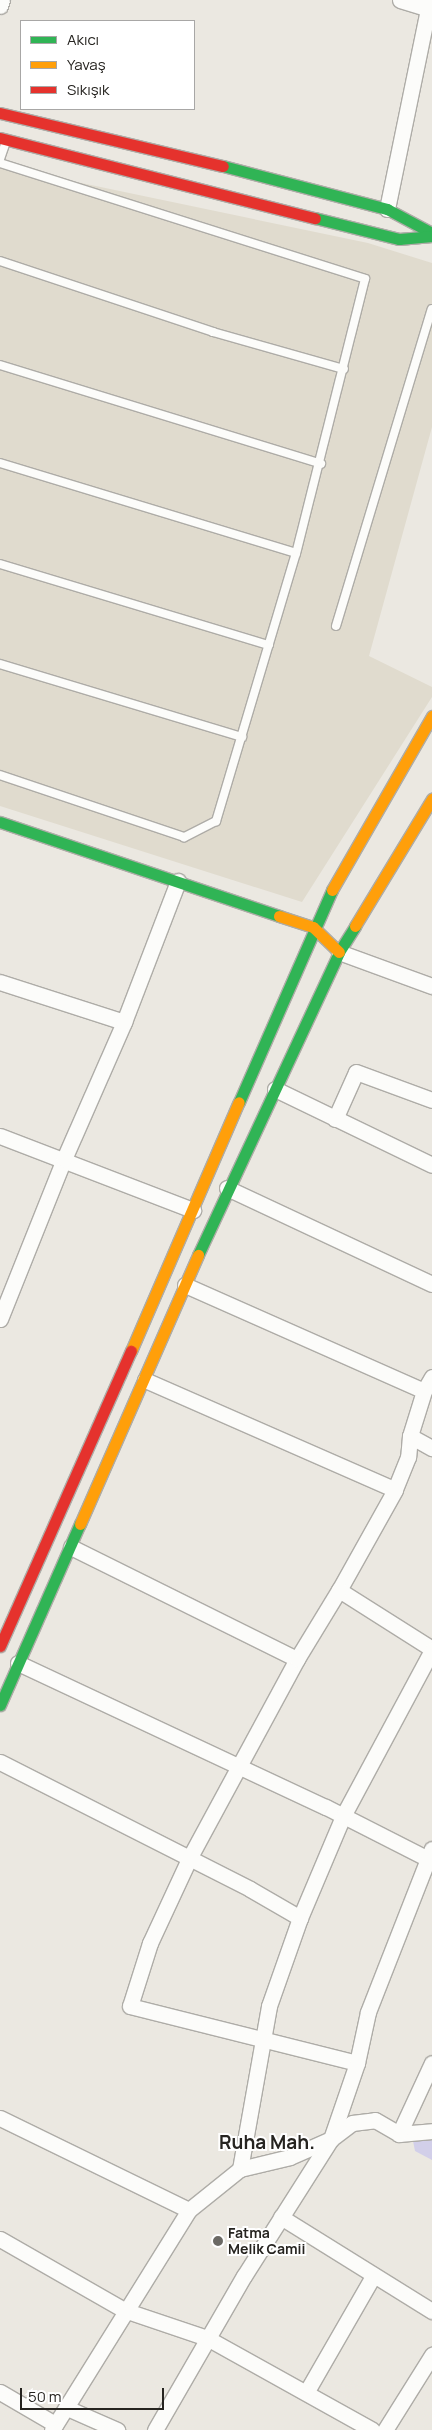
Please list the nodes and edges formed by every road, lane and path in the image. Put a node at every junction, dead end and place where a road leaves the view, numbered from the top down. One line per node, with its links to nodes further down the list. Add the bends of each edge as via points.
1 (2, 0): 4 (street)
2 (400, 0): 3 (street)
3 (430, 4): 9 (street)
4 (0, 6)
5 (0, 114): 9 (main road, via 191,157)
6 (3, 139): 7 (lane); 10 (main road, via 399,239)
7 (0, 159)
8 (0, 163): 14 (lane, via 365,279)
9 (387, 209): 10 (main road)
10 (432, 235)
11 (0, 261): 14 (lane, via 214,332)
12 (432, 310): 19 (lane)
13 (0, 365): 16 (lane)
14 (344, 369): 16 (lane)
15 (0, 463): 17 (lane)
16 (320, 464): 17 (lane)
17 (296, 553): 20 (lane)
18 (0, 564): 20 (lane)
19 (336, 626)
20 (269, 645): 23 (lane)
21 (0, 664): 23 (lane)
22 (432, 716): 28 (main road, via 324,903)
23 (242, 737): 24 (lane, via 216,821 184,837)
24 (0, 775)
25 (432, 799): 29 (main road)
26 (0, 822): 27 (main road)
27 (178, 881): 28 (main road); 32 (street)
28 (314, 927): 29 (main road); 40 (main road)
29 (339, 952): 31 (street); 33 (main road)
30 (0, 982): 32 (street)
31 (432, 986)
32 (124, 1022): 37 (street)
33 (275, 1089): 35 (street); 39 (main road)
34 (432, 1100): 35 (street, via 356,1072)
35 (335, 1118): 38 (street)
36 (0, 1136): 37 (street)
37 (64, 1159): 40 (street); 43 (street)
38 (432, 1165)
39 (227, 1188): 41 (street); 42 (main road)
40 (193, 1210): 52 (main road)
41 (432, 1284)
42 (185, 1285): 45 (main road); 46 (street)
43 (0, 1319)
44 (432, 1377): 46 (street)
45 (145, 1380): 49 (street); 50 (main road)
46 (424, 1391): 47 (street)
47 (410, 1436): 48 (street); 49 (street, via 408,1457)
48 (432, 1448)
49 (395, 1490): 51 (street)
50 (71, 1547): 54 (street); 55 (main road)
51 (339, 1590): 53 (street); 54 (street)
52 (0, 1646)
53 (432, 1649): 59 (street)
54 (297, 1659): 58 (street)
55 (18, 1663): 56 (main road); 58 (street)
56 (0, 1705)
57 (0, 1762): 61 (street)
58 (241, 1768): 59 (street); 61 (street)
59 (343, 1816): 60 (street); 62 (street)
60 (430, 1856): 64 (street, via 368,2012)
61 (189, 1859): 62 (street); 63 (street, via 150,1943 130,2006)
62 (300, 1918): 63 (street, via 269,2006)
63 (262, 2038): 64 (street); 70 (street)
64 (357, 2063): 69 (street)
65 (432, 2063): 68 (street)
66 (0, 2118): 71 (street)
67 (432, 2131): 68 (street)
68 (399, 2134): 69 (street, via 375,2120 352,2123)
69 (331, 2139): 70 (street, via 290,2157); 72 (street)
70 (240, 2169): 71 (street)
71 (189, 2210): 75 (street)
72 (281, 2217): 74 (street); 77 (street)
73 (0, 2239): 75 (street)
74 (373, 2276): 76 (street); 79 (street)
75 (124, 2310): 77 (street); 81 (street)
76 (432, 2311)
77 (207, 2338): 79 (street); 84 (street)
78 (432, 2355): 86 (street)
79 (307, 2391): 85 (street)
80 (0, 2392): 82 (street)
81 (67, 2408): 82 (street); 83 (street)
82 (54, 2427)
83 (117, 2430)
84 (156, 2430)
85 (372, 2430)
86 (385, 2430)

